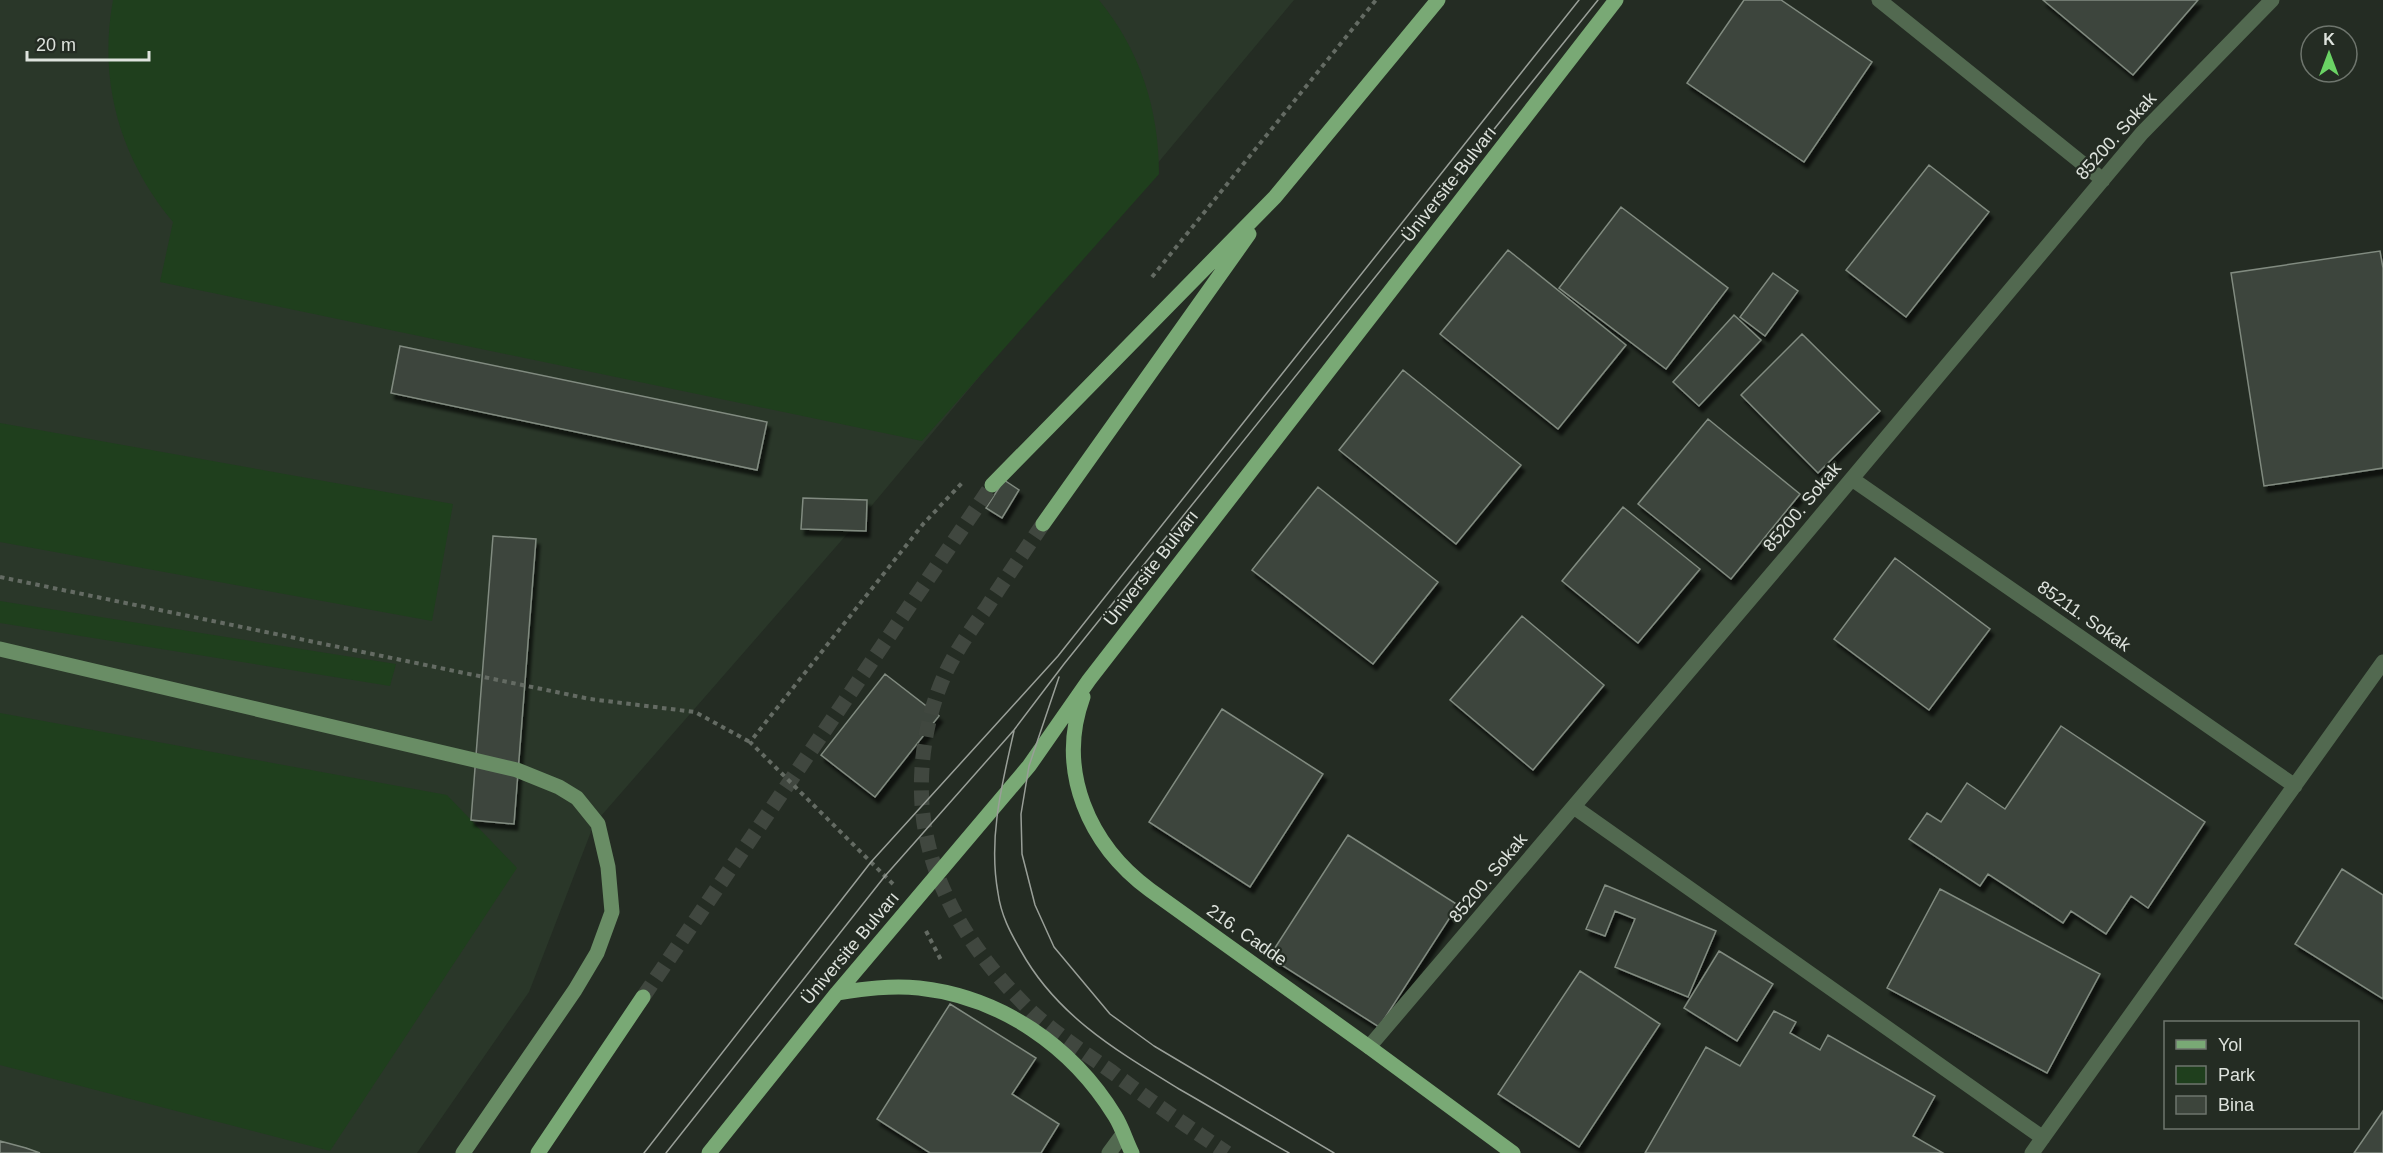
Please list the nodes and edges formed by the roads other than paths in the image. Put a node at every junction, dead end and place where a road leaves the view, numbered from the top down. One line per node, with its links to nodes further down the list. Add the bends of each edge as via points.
1 (1438, 0): 6 (main road)
2 (1616, 0): 12 (main road, Üniversite Bulvarı)
3 (1879, 0): 5 (street)
4 (2272, 0): 5 (street, 85200. Sokak, via 2142,133)
5 (2103, 180): 7 (street, 85200. Sokak)
6 (1275, 197): 8 (main road); 9 (main road)
7 (1852, 479): 13 (street, 85211. Sokak); 14 (street, 85200. Sokak)
8 (992, 485)
9 (1043, 524)
10 (0, 649): 20 (street, via 517,770 577,798 598,825 608,867 612,912 597,953 575,990)
11 (2383, 662): 13 (street)
12 (1089, 680): 15 (main road, Üniversite Bulvarı, via 1029,765); 17 (main road, 216. Cadde, via 1075,726 1075,773 1100,840 1131,876)
13 (2295, 786): 19 (street)
14 (1574, 807): 17 (street, 85200. Sokak); 19 (street)
15 (837, 993): 18 (main road, via 877,987 918,988 958,995 997,1009 1065,1054 1093,1083); 22 (main road, Üniversite Bulvarı)
16 (643, 997): 21 (main road)
17 (1370, 1047): 25 (main road, 216. Cadde)
18 (1123, 1134): 23 (street); 24 (main road)
19 (2043, 1138): 26 (street)
20 (463, 1153)
21 (538, 1153)
22 (709, 1153)
23 (1109, 1153)
24 (1132, 1153)
25 (1513, 1153)
26 (2032, 1153)

